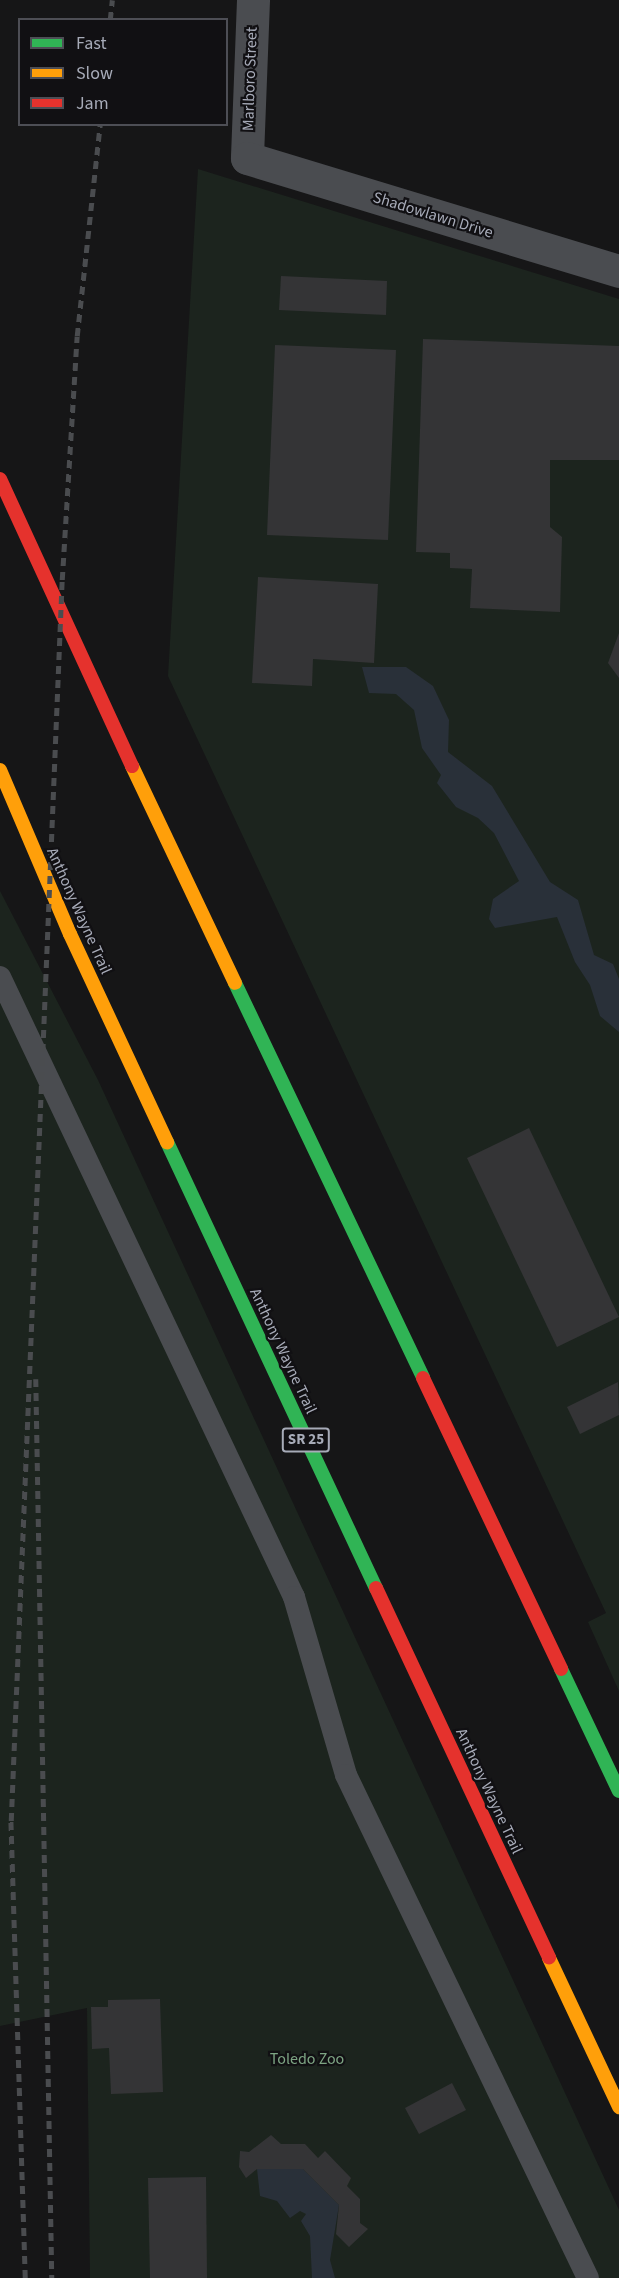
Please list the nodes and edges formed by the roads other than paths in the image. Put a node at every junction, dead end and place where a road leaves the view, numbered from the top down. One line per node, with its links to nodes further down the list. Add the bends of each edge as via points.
1 (253, 0): 2 (street, Marlboro Street)
2 (247, 158): 3 (street, Shadowlawn Drive)
3 (619, 271)
4 (0, 479): 7 (highway)
5 (0, 770): 8 (highway, Anthony Wayne Trail / SR 25, via 70,934)
6 (0, 977): 9 (lane, via 294,1597 346,1775)
7 (619, 1791)
8 (619, 2107)
9 (588, 2278)

